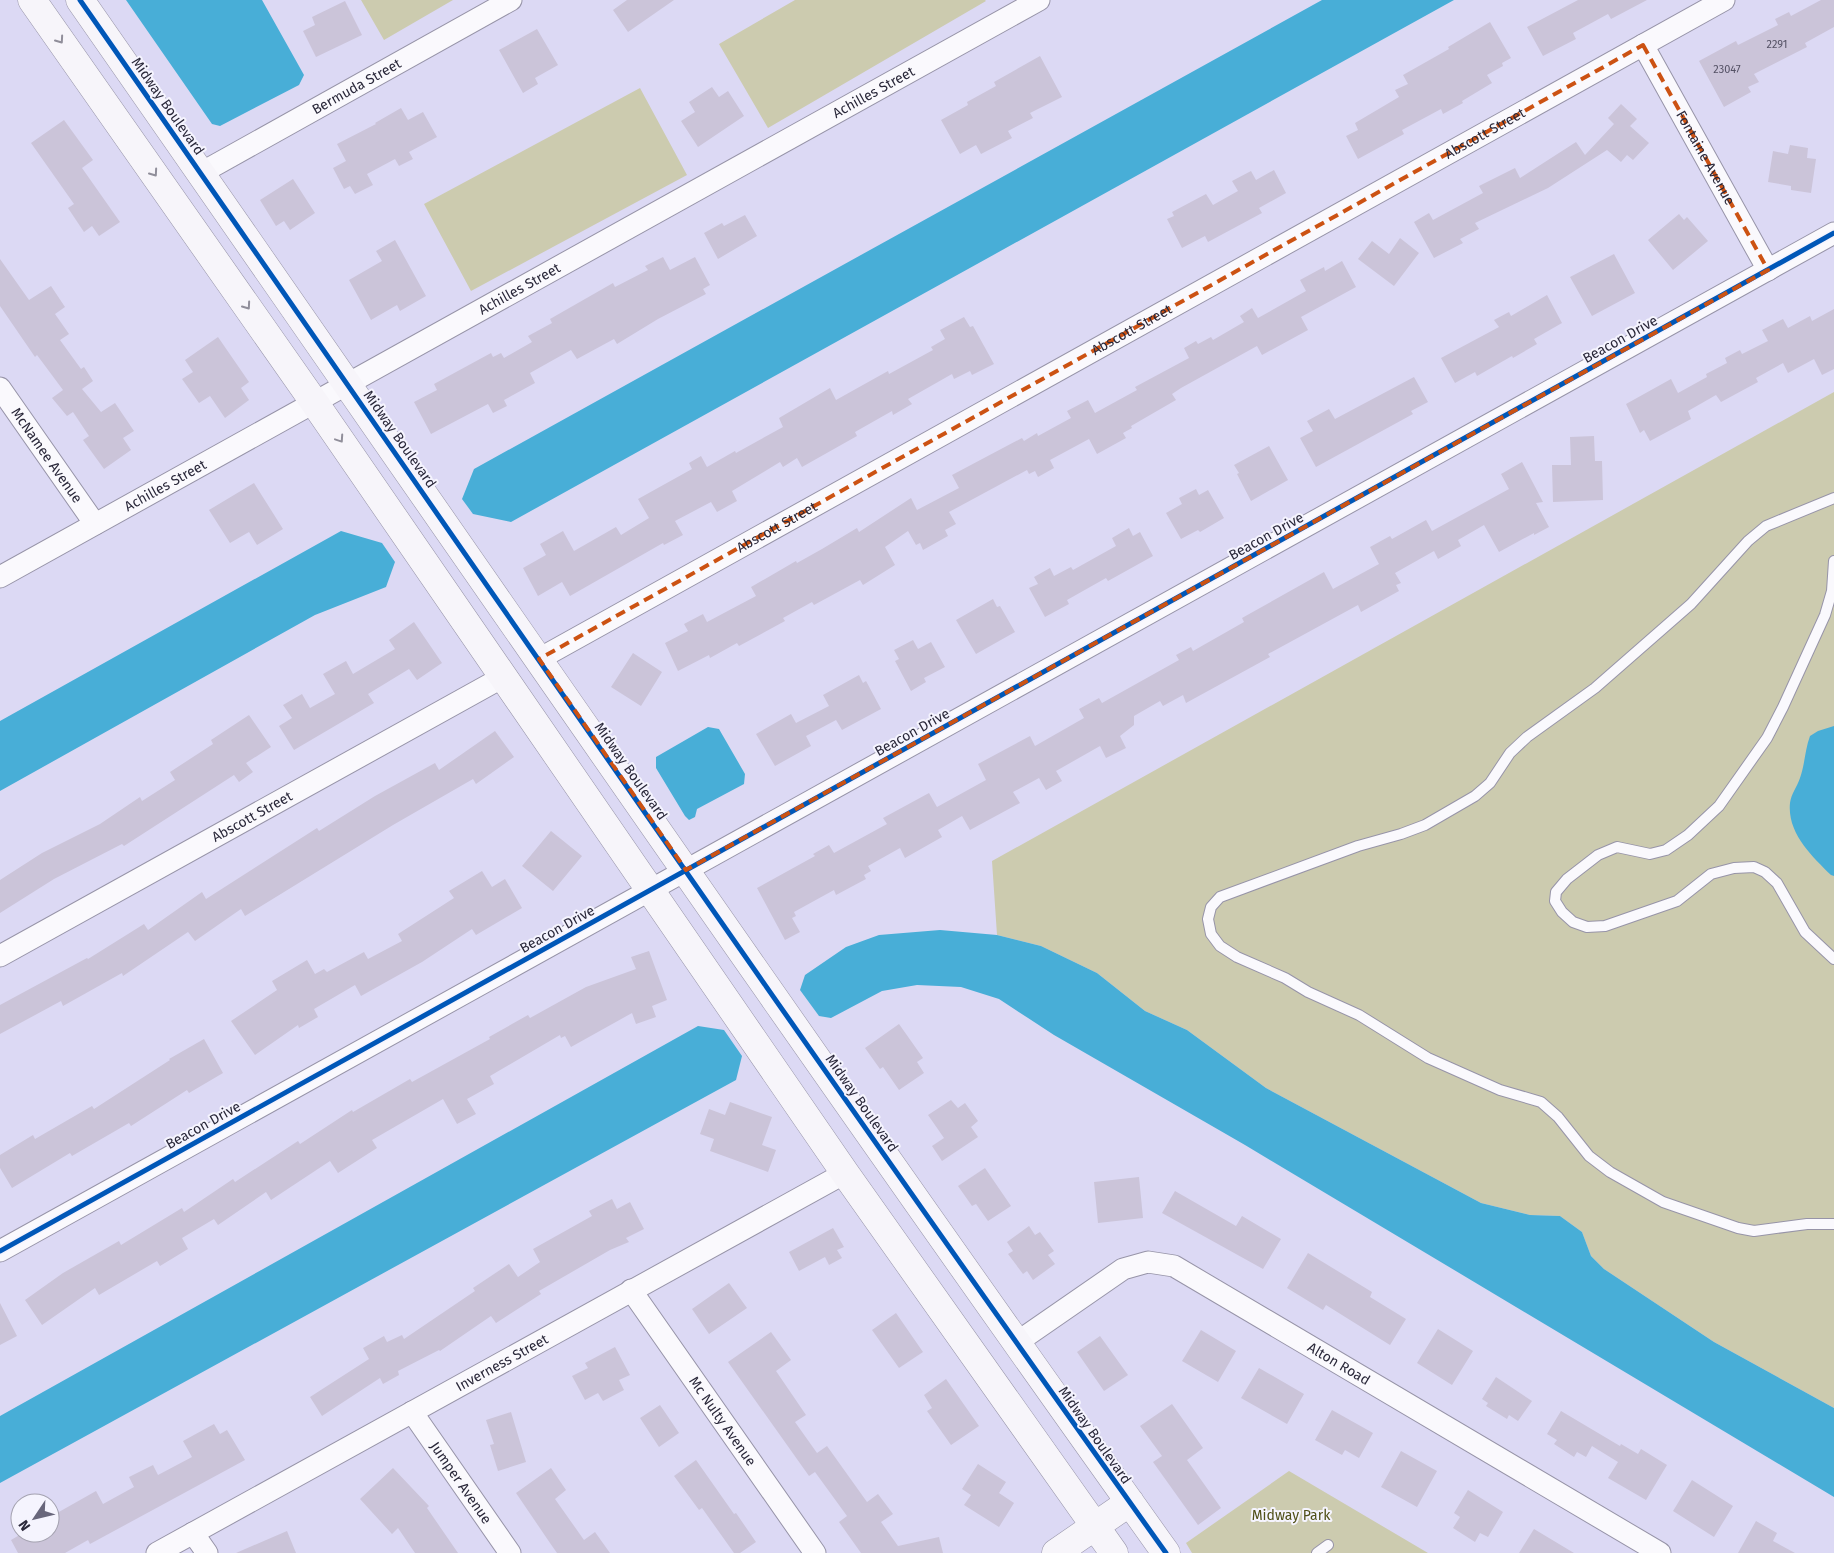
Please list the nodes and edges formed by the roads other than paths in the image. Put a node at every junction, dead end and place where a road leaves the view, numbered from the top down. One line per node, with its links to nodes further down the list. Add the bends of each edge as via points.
1 (32, 0): 12 (street, one-way to 12)
2 (80, 0): 7 (street, Midway Boulevard)
3 (511, 0): 7 (street, Bermuda Street)
4 (1724, 0): 6 (street, Abscott Street)
5 (1030, 2): 10 (street, Achilles Street)
6 (1643, 45): 9 (street, Fontaine Avenue); 17 (street, Abscott Street)
7 (201, 173): 10 (street, Midway Boulevard)
8 (1834, 233): 9 (street, Beacon Drive)
9 (1768, 270): 19 (street, Beacon Drive)
10 (348, 384): 12 (street, Achilles Street); 17 (street, Midway Boulevard)
11 (0, 388): 14 (street, McNamee Avenue)
12 (314, 402): 14 (street, Achilles Street); 18 (street, one-way to 18)
13 (1834, 498): 24 (lane, via 1766,526 1672,622 1595,688 1521,742 1490,783 1475,796 1417,828 1358,846 1220,897 1211,907 1208,919 1211,934 1220,946 1237,957 1359,1015 1428,1058 1500,1090 1541,1102 1558,1117 1590,1156 1610,1172 1663,1202 1754,1231)
14 (95, 524): 16 (street, Achilles Street)
15 (1834, 561): 22 (lane, via 1832,592 1825,615 1783,707 1767,738 1719,806 1688,835 1666,850 1650,854 1616,847 1598,855 1567,878 1556,892 1555,901 1573,922 1588,927 1605,926 1677,900 1711,874 1754,867 1777,883 1805,932)
16 (0, 576)
17 (539, 659): 19 (street, Midway Boulevard)
18 (503, 677): 20 (street); 21 (street, Abscott Street)
19 (686, 870): 20 (street, Beacon Drive); 27 (street, Midway Boulevard)
20 (650, 890): 23 (street); 25 (street, Beacon Drive)
21 (0, 956)
22 (1834, 959)
23 (845, 1173): 26 (street, Inverness Street); 30 (street)
24 (1834, 1224)
25 (0, 1251)
26 (631, 1290): 28 (street, Inverness Street); 36 (street, Mc Nulty Avenue)
27 (1016, 1343): 29 (street, Midway Boulevard); 41 (street, Alton Road, via 1123,1269 1148,1262 1174,1266)
28 (412, 1412): 31 (street, Inverness Street); 35 (street, Jumper Avenue)
29 (1130, 1502): 30 (street); 39 (street, Midway Boulevard)
30 (1094, 1526): 37 (street); 38 (street)
31 (193, 1533): 33 (street, Inverness Street); 34 (street)
32 (1328, 1545): 40 (lane)
33 (158, 1553)
34 (206, 1553)
35 (510, 1553)
36 (815, 1553)
37 (1056, 1553)
38 (1114, 1553)
39 (1166, 1553)
40 (1318, 1553)
41 (1660, 1553)

